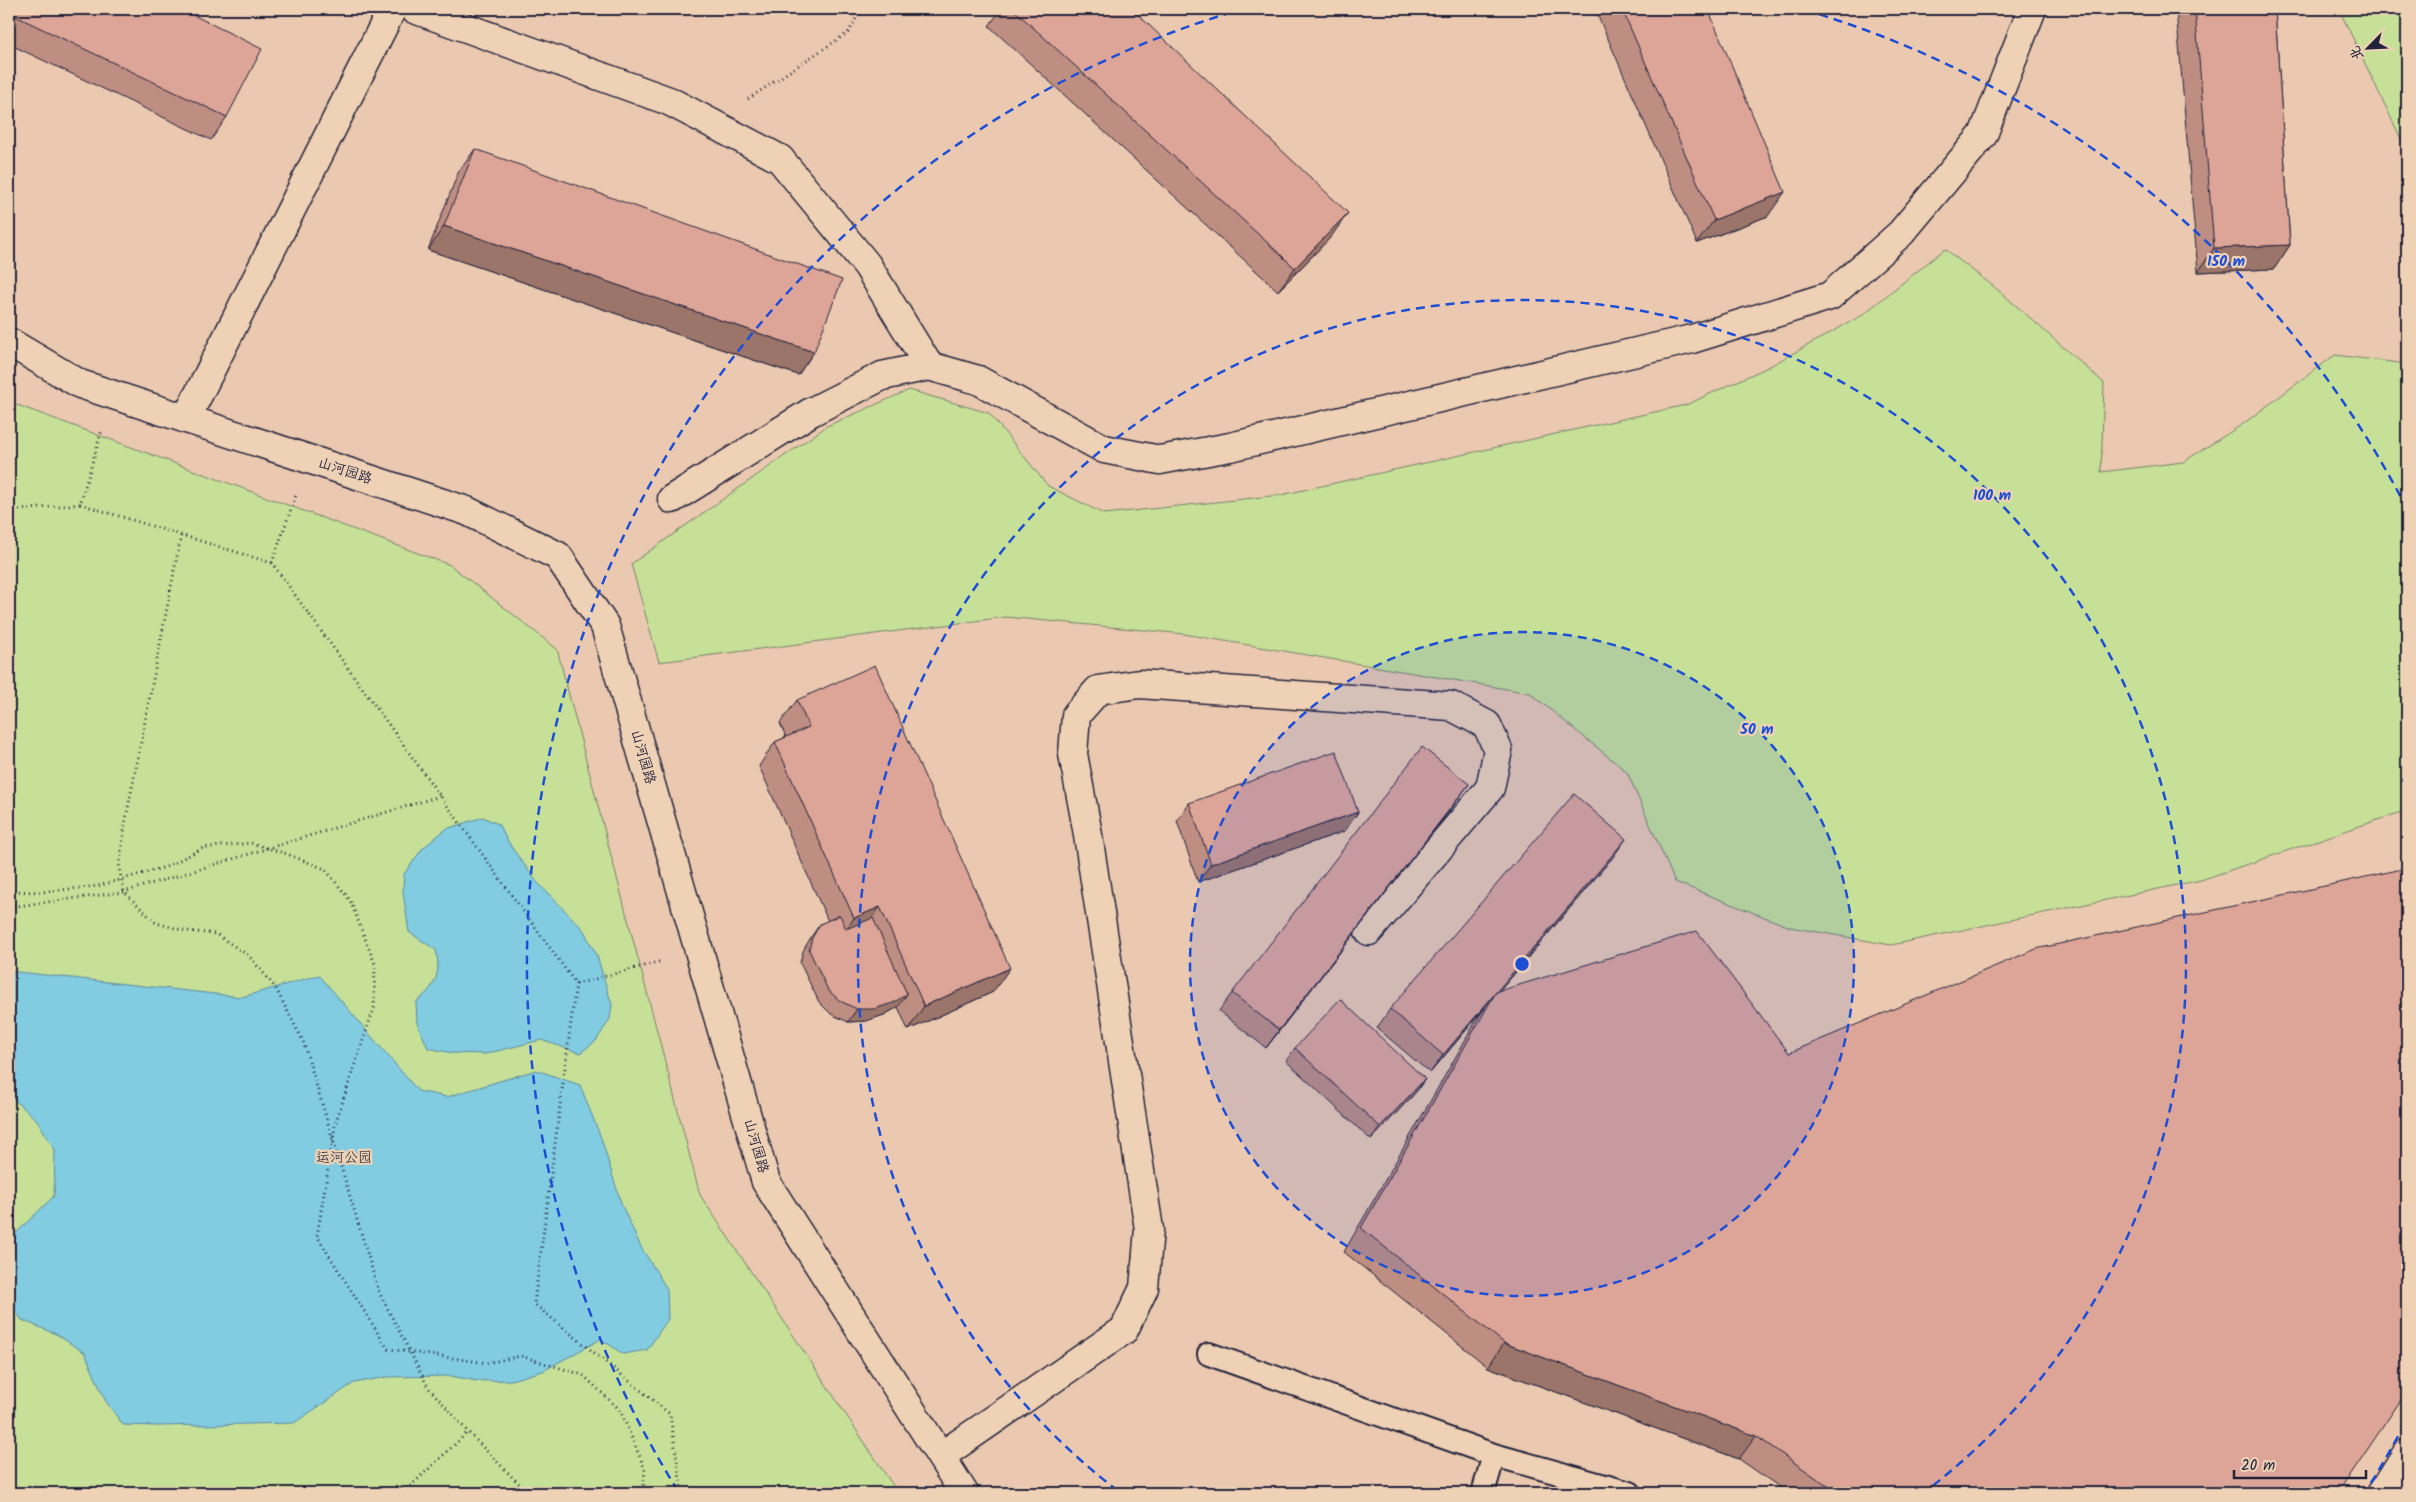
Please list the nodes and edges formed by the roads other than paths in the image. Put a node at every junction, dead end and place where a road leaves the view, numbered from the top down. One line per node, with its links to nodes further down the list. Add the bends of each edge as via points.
1 (392, 9): 6 (street)
2 (414, 9): 5 (street, via 669,100 780,160 867,265)
3 (2032, 9): 5 (street, via 1983,136 1901,233 1830,296 1692,339 1230,447 1160,460 1104,449 978,380)
4 (9, 342): 6 (street, 山河园路, via 80,384)
5 (929, 366): 7 (street, via 882,376 811,412)
6 (186, 419): 12 (street, 山河园路, via 467,511 558,556 605,626 766,1182)
7 (672, 499)
8 (1370, 931): 12 (street, via 1490,788 1498,750 1487,725 1451,706 1139,684 1098,690 1076,715 1072,754 1087,829 1149,1229 1144,1288 1124,1330)
9 (1209, 1354): 11 (lane)
10 (2407, 1453): 16 (street)
11 (1494, 1455): 14 (lane); 15 (lane)
12 (941, 1456): 13 (street, 山河园路)
13 (964, 1493)
14 (1483, 1493)
15 (1630, 1493)
16 (2382, 1493)

